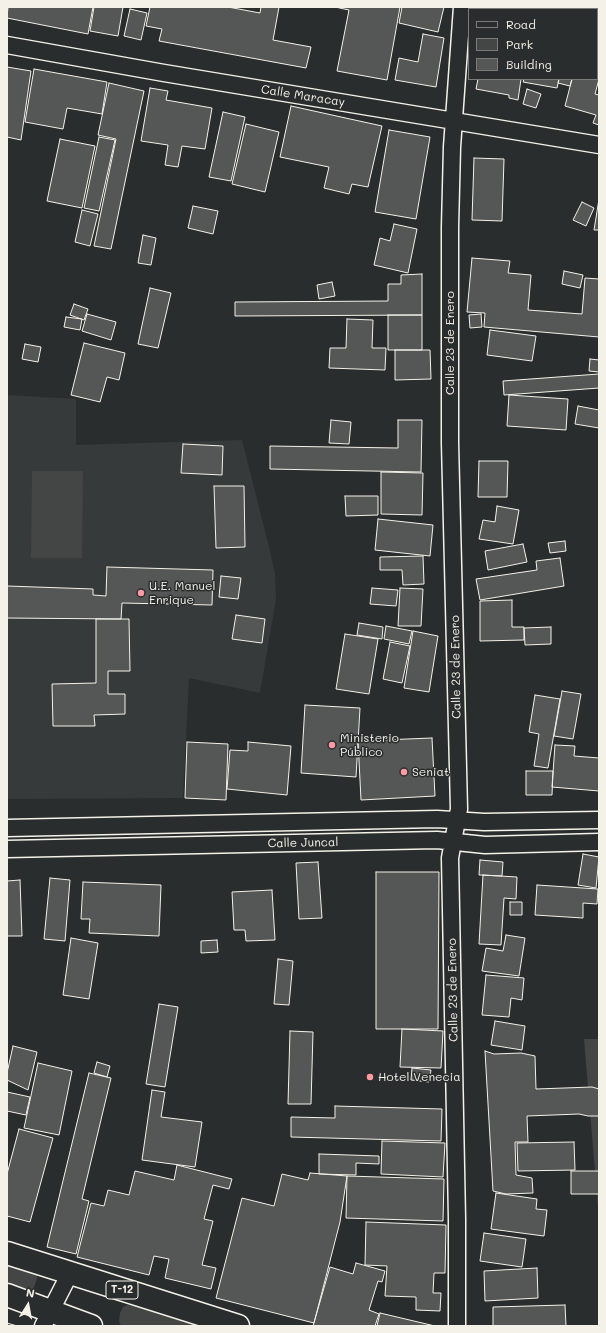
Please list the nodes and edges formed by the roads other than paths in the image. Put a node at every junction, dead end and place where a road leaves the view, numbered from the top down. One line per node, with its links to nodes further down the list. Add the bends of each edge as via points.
1 (462, 7): 3 (street, Calle 23 de Enero)
2 (7, 45): 3 (street, Calle Maracay)
3 (454, 121): 4 (street, Calle Maracay); 5 (street, Calle 23 de Enero, via 450,227 450,443 459,809)
4 (599, 145)
5 (457, 820): 6 (street, Calle Juncal); 7 (street, Calle Juncal); 8 (street, Calle 23 de Enero)
6 (599, 820)
7 (7, 828)
8 (453, 842): 9 (street, Calle Juncal, via 485,845); 10 (street, Calle Juncal, via 429,840); 17 (street, Calle 23 de Enero, via 450,858)
9 (599, 842)
10 (7, 849)
11 (7, 1253): 12 (highway, T-12)
12 (70, 1273): 14 (street); 16 (highway, T-12)
13 (7, 1295): 14 (highway)
14 (47, 1319): 15 (highway)
15 (92, 1326)
16 (238, 1326)
17 (457, 1326)

